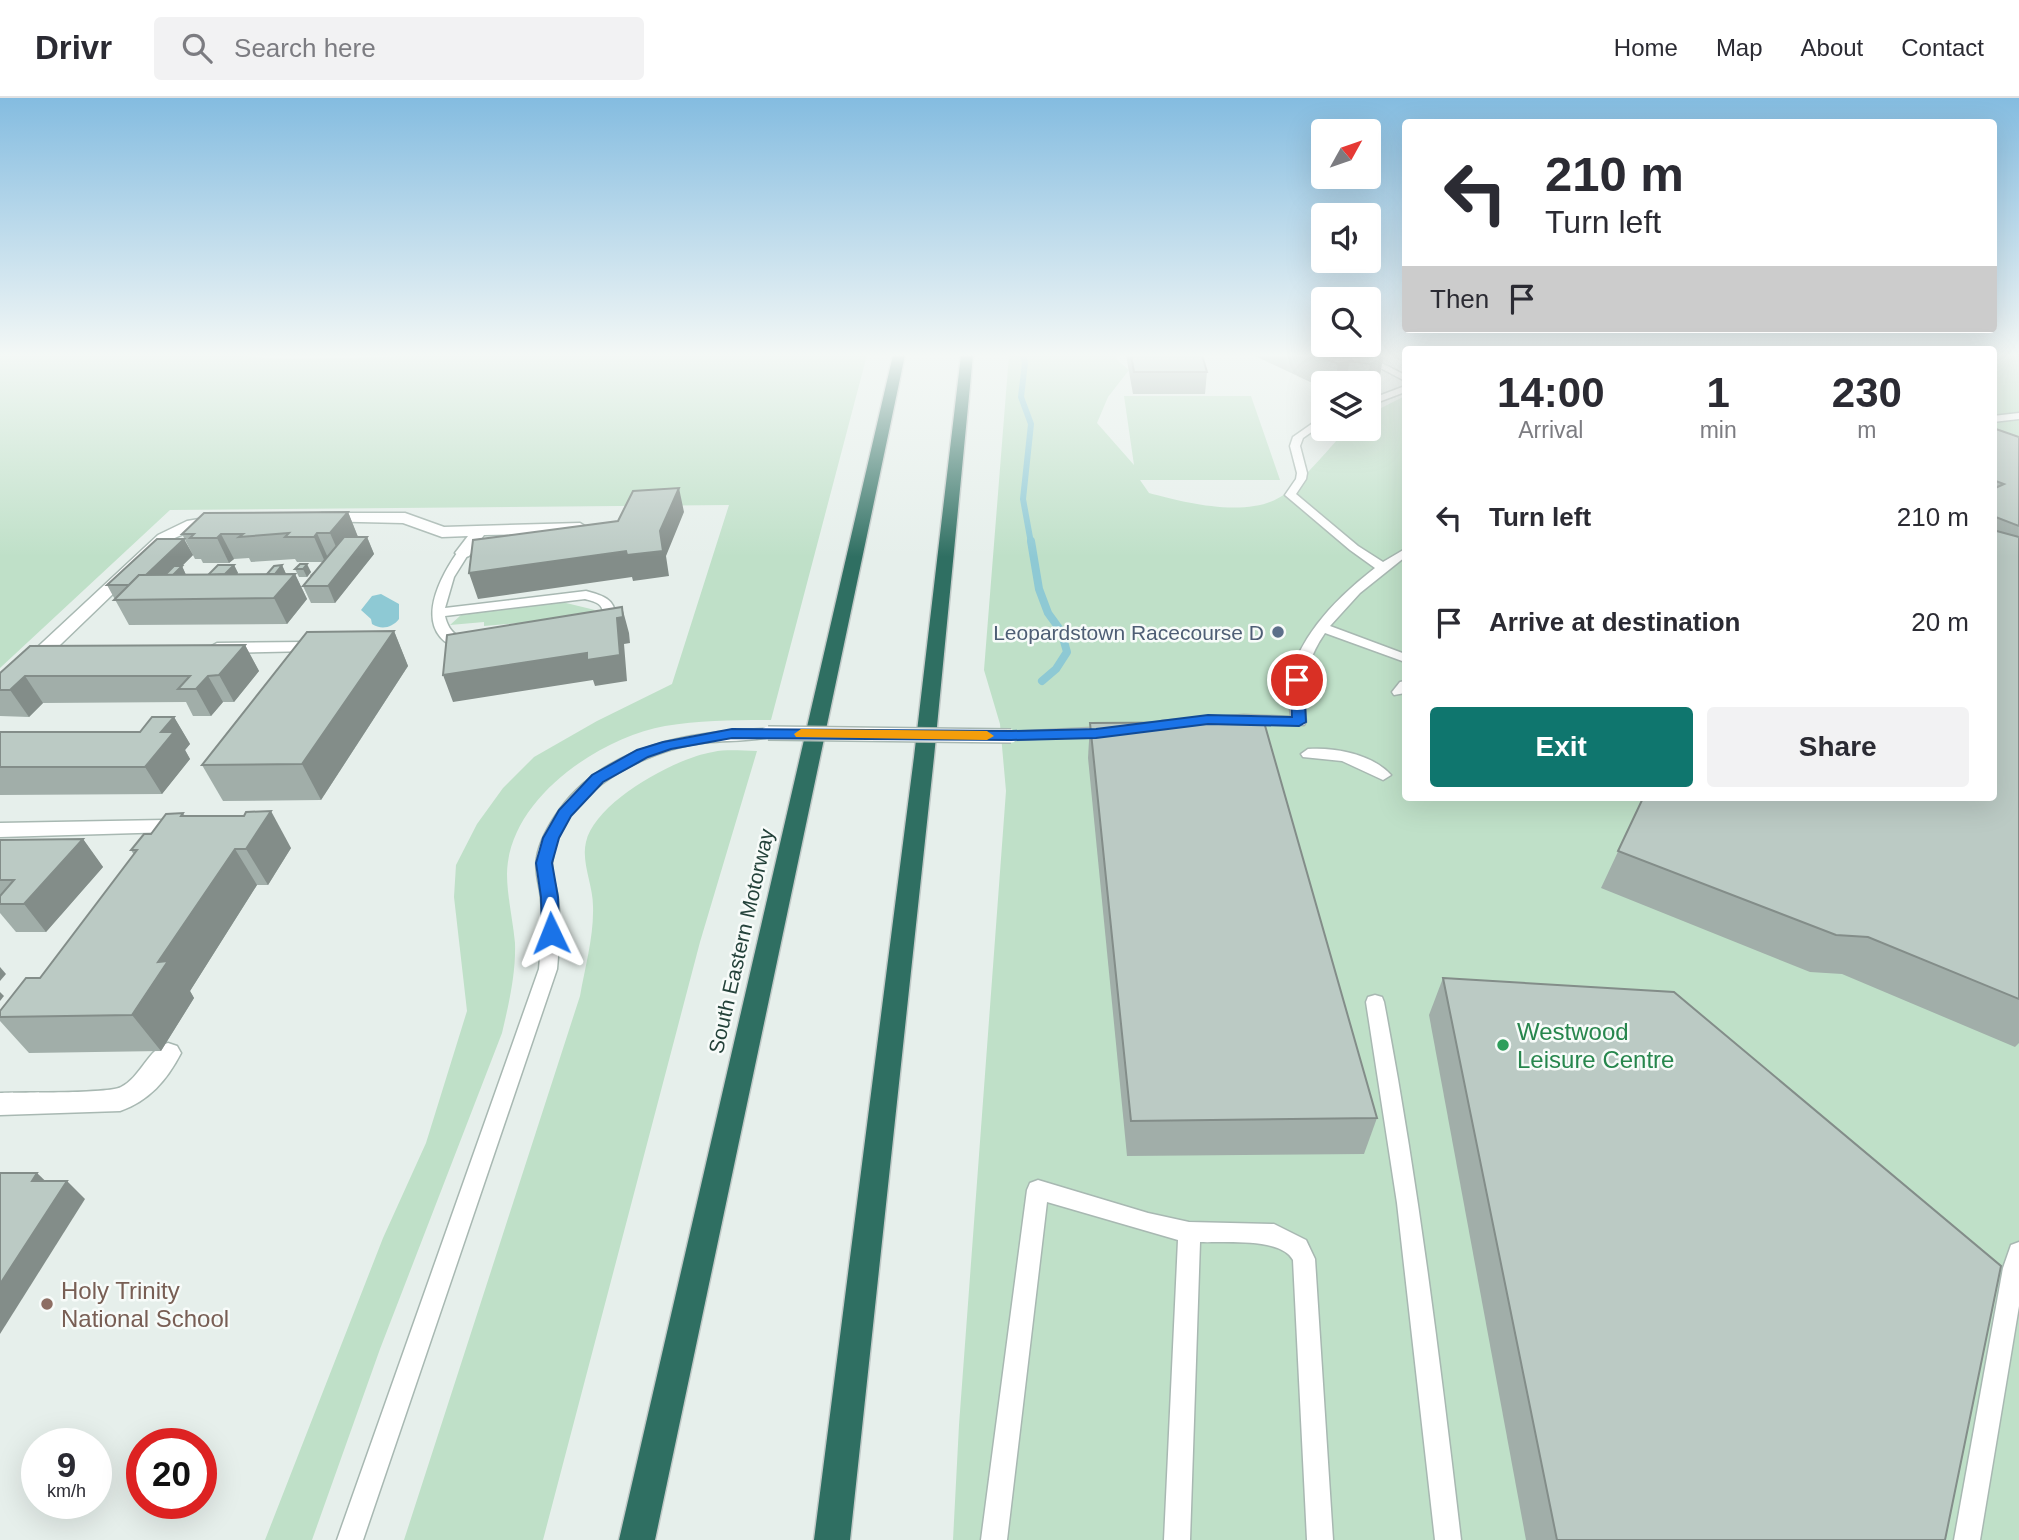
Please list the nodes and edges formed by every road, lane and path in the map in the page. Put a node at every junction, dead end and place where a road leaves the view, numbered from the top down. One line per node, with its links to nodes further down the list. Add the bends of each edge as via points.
1 (885, 422): 31 (highway, South Eastern Motorway)
2 (960, 422): 32 (highway)
3 (1311, 428): 10 (lane, via 1298,437 1295,446 1302,473 1290,495)
4 (244, 519): 17 (street, via 203,520 178,528)
5 (311, 519): 7 (street, via 405,517 442,531)
6 (595, 526): 7 (street)
7 (479, 532): 8 (street)
8 (463, 553): 11 (lane, via 443,582)
9 (1402, 554): 10 (lane)
10 (1384, 568): 12 (lane)
11 (439, 614): 13 (lane, via 586,595 604,601 609,615); 16 (lane, via 441,629 449,639)
12 (1322, 628): 19 (lane); 30 (lane, bridge, via 1301,664 1296,694 1299,722 1208,720 1096,733 1011,736 732,733 643,754 584,790 564,814 544,863 550,897 548,970)
13 (581, 633)
14 (306, 647): 15 (street)
15 (200, 648)
16 (478, 649)
17 (45, 650): 18 (street); 20 (street)
18 (67, 650)
19 (1402, 657)
20 (0, 692)
21 (1308, 754): 22 (lane, via 1328,751 1356,758)
22 (1383, 775)
23 (165, 827): 24 (street)
24 (0, 830)
25 (1375, 1002): 36 (lane, via 1419,1278)
26 (168, 1053): 27 (street, via 150,1080 120,1100)
27 (0, 1104)
28 (1189, 1232): 33 (lane, via 1038,1190); 34 (lane); 35 (lane, via 1274,1234 1298,1247 1304,1259)
29 (2019, 1252): 37 (lane)
30 (350, 1540)
31 (637, 1540)
32 (832, 1540)
33 (994, 1540)
34 (1177, 1540)
35 (1320, 1540)
36 (1448, 1540)
37 (1967, 1540)

